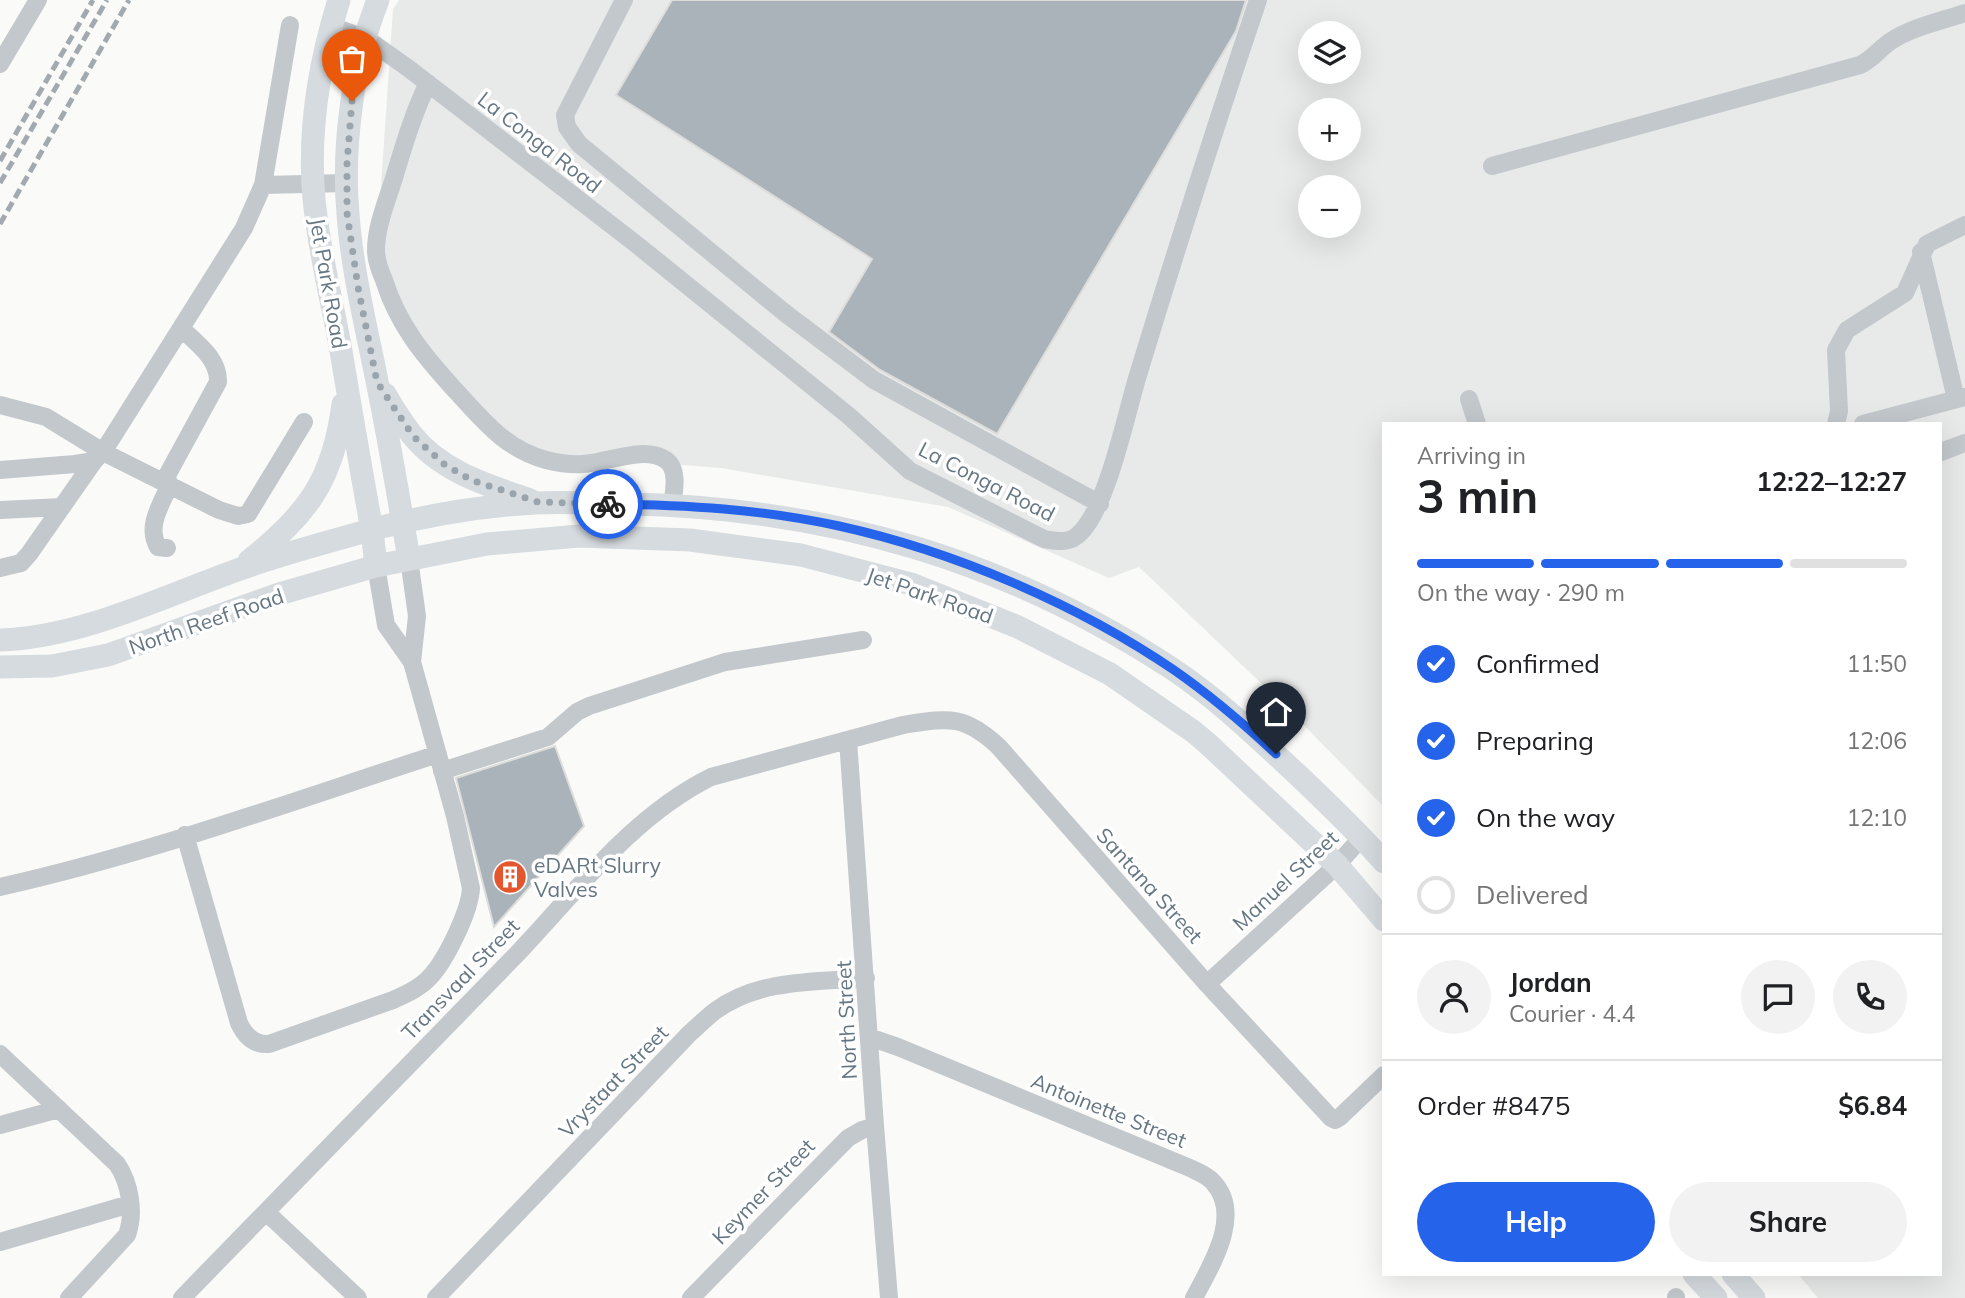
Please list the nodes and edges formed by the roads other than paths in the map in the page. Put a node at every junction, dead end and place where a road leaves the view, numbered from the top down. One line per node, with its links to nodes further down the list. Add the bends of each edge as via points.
1 (38, 0): 10 (street)
2 (339, 0): 8 (main road, Jet Park Road)
3 (378, 0): 9 (main road, Jet Park Road)
4 (624, 0): 34 (street, via 565,115 579,144 874,380)
5 (1258, 0): 34 (street, La Conga Road)
6 (1965, 13): 12 (street, via 1892,40 1860,65)
7 (290, 25): 14 (street)
8 (331, 26): 9 (street, La Conga Road); 15 (main road, Jet Park Road, via 312,138)
9 (367, 39): 11 (street, La Conga Road); 13 (main road, Jet Park Road, via 352,101)
10 (0, 64)
11 (428, 83): 34 (street, La Conga Road, via 849,416 910,471 1044,539 1063,542 1079,534); 35 (street, via 412,117 376,251 388,295 402,323 428,360 511,445 524,453 569,464 644,454 664,459 674,474)
12 (1492, 166)
13 (347, 183): 15 (street); 19 (main road, Jet Park Road, via 358,287)
14 (262, 184): 15 (street); 18 (street, via 244,228)
15 (313, 184): 20 (main road, Jet Park Road)
16 (1965, 225): 17 (street, via 1933,239)
17 (1922, 252): 21 (street); 26 (street, via 1905,293 1847,330 1836,350)
18 (181, 328): 30 (street); 32 (street, via 219,372)
19 (377, 382): 33 (main road, via 413,436 444,464 471,480); 38 (main road, Jet Park Road)
20 (346, 386): 39 (main road, Jet Park Road); 44 (main road, via 331,458 314,495 283,533)
21 (1960, 398): 27 (street)
22 (1469, 399): 25 (street)
23 (0, 405): 30 (street, via 46,417)
24 (304, 422): 32 (street, via 248,514 219,510)
25 (1476, 422)
26 (1836, 422)
27 (1870, 422)
28 (1965, 443): 29 (street)
29 (1942, 452)
30 (98, 456): 31 (street); 32 (street); 36 (street)
31 (0, 470)
32 (167, 483): 40 (street, via 153,524 153,539 158,547)
33 (538, 502): 35 (main road, Jet Park Road); 38 (main road, Jet Park Road)
34 (1100, 504)
35 (673, 505): 52 (main road, Jet Park Road, via 765,513 838,526 916,546 1038,595 1174,670 1242,722)
36 (62, 507): 37 (street); 43 (street, via 21,563)
37 (0, 510)
38 (403, 523): 39 (main road, North Reef Road); 41 (main road, Jet Park Road)
39 (372, 530): 42 (main road, Jet Park Road); 44 (main road, North Reef Road)
40 (167, 548)
41 (409, 559): 42 (main road, North Reef Road); 47 (street, via 417,616); 54 (main road, Jet Park Road, via 488,544 579,536 690,540 801,555 911,584 1018,627 1110,674 1195,732)
42 (376, 566): 47 (street, via 386,625); 48 (main road, North Reef Road, via 278,594 108,655 52,666)
43 (0, 568)
44 (238, 569): 45 (main road, North Reef Road, via 71,629)
45 (0, 640)
46 (863, 640): 50 (street, via 712,666 589,706 548,737)
47 (412, 662): 50 (street)
48 (0, 667)
49 (848, 740): 57 (street, North Street); 58 (street, Santana Street, via 932,720 969,723 999,747); 66 (street, Transvaal Street, via 711,777 661,806)
50 (440, 763): 51 (street); 51 (street, via 471,898 432,976 411,991 269,1044 251,1040 239,1023)
51 (185, 835): 55 (street)
52 (1362, 837): 53 (main road, Jet Park Road); 54 (street, Manuel Street)
53 (1382, 860)
54 (1337, 864): 56 (main road, Jet Park Road); 58 (street, Manuel Street)
55 (0, 887)
56 (1382, 918)
57 (866, 978): 59 (street, North Street); 73 (street, Vrystaat Street, via 777,985 715,1011)
58 (1207, 984): 61 (street, Santana Street, via 1331,1118 1340,1117)
59 (869, 1038): 64 (street, North Street); 76 (street, Antoinette Street, via 1208,1177 1222,1194 1225,1227)
60 (0, 1054): 62 (street)
61 (1382, 1077)
62 (59, 1109): 63 (street); 65 (street, via 123,1172)
63 (0, 1125)
64 (875, 1126): 74 (street, Keymer Street, via 848,1138); 75 (street, North Street)
65 (130, 1204): 67 (street); 70 (street, via 132,1223 127,1235)
66 (266, 1212): 71 (street, Transvaal Street); 72 (street)
67 (0, 1242)
68 (1697, 1276): 77 (main road)
69 (1736, 1276): 78 (main road)
70 (69, 1298)
71 (182, 1298)
72 (358, 1298)
73 (436, 1298)
74 (691, 1298)
75 (889, 1298)
76 (1194, 1298)
77 (1716, 1298)
78 (1754, 1298)

